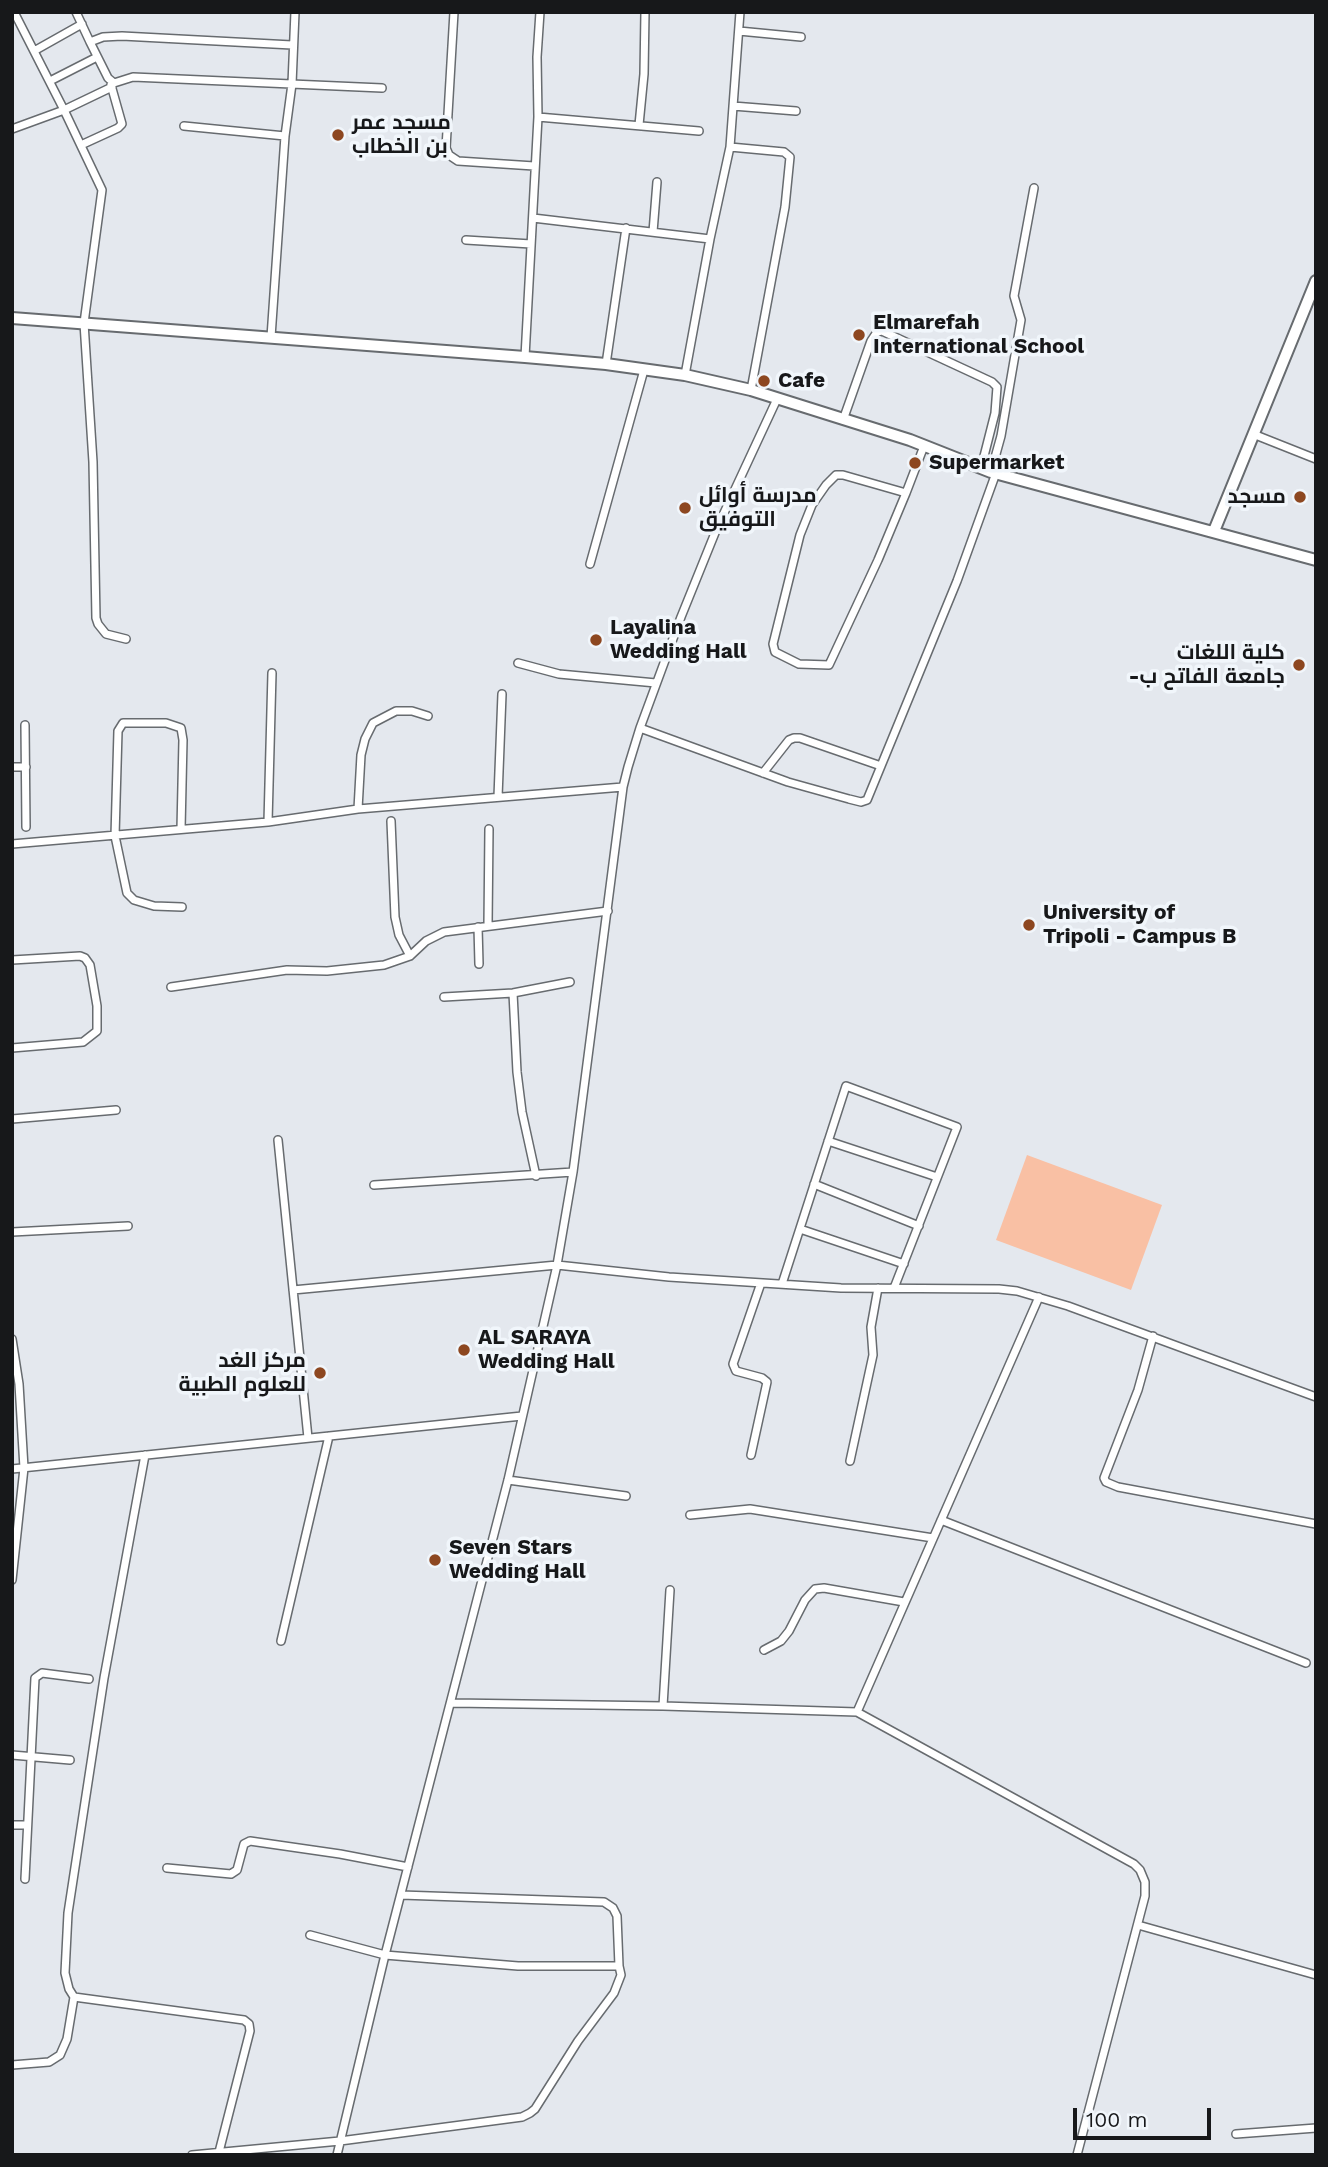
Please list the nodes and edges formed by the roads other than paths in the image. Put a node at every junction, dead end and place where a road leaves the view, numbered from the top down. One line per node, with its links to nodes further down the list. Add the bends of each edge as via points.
1 (14, 12): 13 (street)
2 (76, 12): 8 (street)
3 (295, 12): 12 (street)
4 (454, 12): 30 (street, via 449,155 458,161)
5 (540, 12): 22 (street)
6 (645, 12): 23 (street)
7 (740, 12): 9 (street)
8 (82, 24): 11 (street); 13 (street)
9 (739, 31): 10 (street); 19 (street)
10 (801, 37)
11 (90, 42): 12 (street, via 122,36); 14 (street)
12 (292, 45): 17 (street)
13 (34, 51): 15 (street)
14 (97, 57): 15 (street); 16 (street)
15 (50, 81): 20 (street)
16 (111, 84): 17 (street, via 133,77); 20 (street); 28 (street, via 122,124)
17 (292, 84): 18 (street); 27 (street)
18 (382, 88)
19 (733, 106): 21 (street); 29 (street)
20 (65, 110): 25 (street); 28 (street)
21 (796, 111)
22 (538, 117): 23 (street); 30 (street)
23 (639, 125): 26 (street)
24 (184, 126): 27 (street)
25 (12, 129)
26 (699, 131)
27 (285, 136): 42 (street)
28 (81, 145): 41 (street, via 102,190)
29 (730, 147): 36 (street); 47 (street, via 784,152 790,157)
30 (534, 166): 33 (street)
31 (657, 182): 35 (street)
32 (1034, 188): 53 (street, via 1014,296 1021,320 1001,436)
33 (533, 218): 34 (street); 38 (street)
34 (626, 228): 35 (street); 44 (street)
35 (653, 232): 36 (street)
36 (710, 239): 46 (street)
37 (466, 240): 38 (street)
38 (531, 244): 43 (street)
39 (1316, 281): 50 (street)
40 (12, 318): 41 (street)
41 (84, 323): 42 (street); 58 (street, via 96,618 106,634)
42 (271, 337): 43 (street)
43 (525, 357): 44 (street)
44 (606, 364): 45 (street)
45 (643, 369): 46 (street); 57 (street)
46 (685, 375): 47 (street)
47 (751, 390): 48 (street)
48 (777, 399): 49 (street); 61 (street, via 717,528)
49 (843, 420): 51 (street); 53 (street, via 871,341 882,331 998,387)
50 (1253, 434): 52 (street); 55 (street)
51 (924, 446): 53 (street); 54 (street)
52 (1316, 458)
53 (989, 471): 55 (street); 66 (street, via 957,581)
54 (906, 493): 54 (street, via 843,475 836,475 826,485 800,535 773,643 775,652 799,664 829,665)
55 (1214, 531): 56 (street)
56 (1316, 560)
57 (590, 564)
58 (126, 639)
59 (518, 663): 61 (street, via 559,674)
60 (272, 673): 74 (street)
61 (656, 683): 65 (street)
62 (502, 694): 71 (street)
63 (428, 716): 72 (street, via 396,711 373,723 361,755)
64 (25, 725): 68 (street)
65 (640, 728): 69 (street); 70 (street)
66 (881, 766): 69 (street, via 794,738); 69 (street, via 869,797 861,802)
67 (12, 767): 68 (street)
68 (26, 767): 75 (street)
69 (763, 773)
70 (623, 787): 71 (street); 81 (street)
71 (498, 797): 72 (street)
72 (358, 809): 74 (street)
73 (391, 821): 84 (street, via 394,917)
74 (268, 822): 76 (street)
75 (26, 827)
76 (181, 829): 78 (street); 78 (street, via 181,728 127,722 118,731)
77 (489, 829): 82 (street)
78 (115, 836): 79 (street); 80 (street, via 127,892 134,900)
79 (12, 844)
80 (182, 907)
81 (608, 911): 82 (street); 96 (street)
82 (488, 925): 83 (street)
83 (478, 927): 84 (street, via 444,932); 86 (street)
84 (410, 956): 88 (street, via 383,965 287,971)
85 (12, 960): 91 (street, via 85,958 97,1006 97,1031 83,1042)
86 (479, 964)
87 (570, 982): 89 (street)
88 (172, 987)
89 (513, 993): 90 (street); 97 (street, via 519,1084)
90 (444, 997)
91 (12, 1048)
92 (116, 1111): 93 (street)
93 (12, 1119)
94 (278, 1140): 111 (street)
95 (828, 1141): 98 (street); 98 (street, via 846,1086 957,1127); 99 (street)
96 (573, 1172): 97 (street); 106 (street)
97 (536, 1176): 100 (street)
98 (937, 1177): 102 (street)
99 (814, 1184): 102 (street); 103 (street)
100 (374, 1185)
101 (128, 1226): 104 (street)
102 (919, 1226): 105 (street)
103 (800, 1229): 105 (street); 108 (street)
104 (12, 1232)
105 (904, 1264): 109 (street)
106 (557, 1265): 107 (street); 111 (street); 117 (street)
107 (761, 1283): 108 (street); 121 (street, via 733,1364 736,1371 767,1382)
108 (782, 1284): 110 (street)
109 (894, 1287): 110 (street); 112 (street, via 999,1289)
110 (877, 1289): 122 (street, via 871,1327 873,1355)
111 (293, 1290): 119 (street)
112 (1039, 1297): 113 (street); 128 (street)
113 (1153, 1336): 116 (street); 129 (street, via 1106,1482)
114 (12, 1339): 115 (street)
115 (15, 1384): 123 (street)
116 (1316, 1397)
117 (522, 1416): 118 (street); 125 (street)
118 (329, 1436): 119 (street); 134 (street)
119 (308, 1438): 120 (street)
120 (145, 1455): 123 (street); 155 (street, via 68,1913 65,1973)
121 (751, 1455)
122 (850, 1461)
123 (24, 1468): 124 (street); 131 (street)
124 (12, 1469)
125 (508, 1480): 126 (street); 138 (street)
126 (626, 1496)
127 (690, 1515): 130 (street, via 750,1509)
128 (941, 1520): 130 (street); 136 (street)
129 (1316, 1524)
130 (933, 1538): 133 (street)
131 (12, 1580)
132 (670, 1590): 139 (street)
133 (904, 1602): 135 (street, via 815,1589 789,1631); 140 (street)
134 (281, 1641)
135 (764, 1650)
136 (1306, 1663)
137 (89, 1679): 142 (street, via 36,1676)
138 (452, 1703): 139 (street); 146 (street)
139 (663, 1706): 140 (street)
140 (857, 1713): 150 (street, via 1134,1864 1145,1882)
141 (12, 1755): 142 (street)
142 (31, 1755): 143 (street); 145 (street)
143 (70, 1760)
144 (12, 1825): 145 (street)
145 (27, 1825): 148 (street)
146 (408, 1867): 147 (street, via 250,1841 244,1844 237,1870 231,1874); 149 (street)
147 (167, 1868)
148 (25, 1879)
149 (401, 1895): 152 (street); 153 (street, via 604,1902 617,1916)
150 (1138, 1925): 154 (street); 163 (street)
151 (310, 1935): 152 (street)
152 (385, 1955): 153 (street, via 518,1966); 159 (street)
153 (619, 1966): 159 (street, via 621,1975 614,1993 530,2113)
154 (1316, 1975)
155 (74, 1997): 156 (street, via 60,2055 49,2062); 160 (street, via 248,2024)
156 (12, 2065)
157 (1316, 2128): 158 (street)
158 (1236, 2134)
159 (340, 2141): 160 (street); 162 (street)
160 (219, 2152): 161 (street)
161 (192, 2155)
162 (337, 2155)
163 (1077, 2155)

